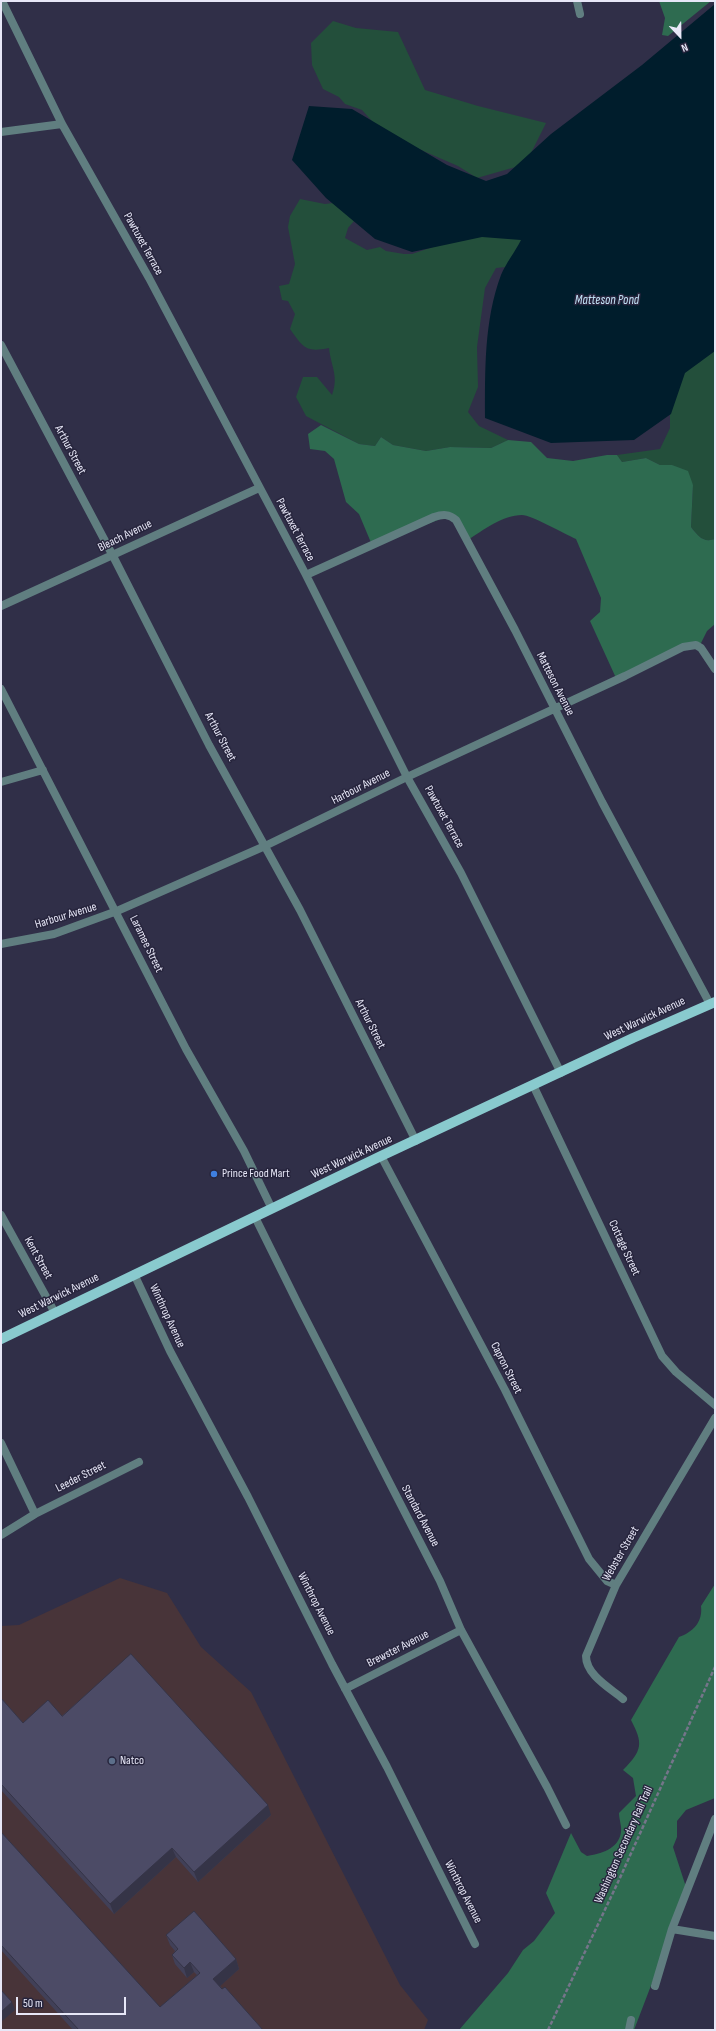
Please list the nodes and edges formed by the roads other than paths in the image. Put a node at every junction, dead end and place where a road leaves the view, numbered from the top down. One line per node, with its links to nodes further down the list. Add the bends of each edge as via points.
1 (2, 1): 4 (street, Pawtuxet Terrace)
2 (578, 1): 3 (street)
3 (580, 14)
4 (62, 124): 5 (street); 7 (street, Pawtuxet Terrace, via 152,286)
5 (1, 132)
6 (1, 345): 8 (street, Arthur Street)
7 (259, 488): 8 (street, Bleach Avenue); 9 (street, Pawtuxet Terrace)
8 (113, 556): 10 (street, Bleach Avenue); 17 (street, Arthur Street, via 209,745)
9 (306, 575): 13 (street, Matteson Avenue, via 434,516 451,516 468,542); 15 (street, Pawtuxet Terrace)
10 (1, 606)
11 (715, 669): 13 (street, Harbour Avenue, via 701,648 683,648)
12 (1, 689): 14 (street, Laramee Street)
13 (554, 709): 15 (street, Harbour Avenue); 20 (street, Matteson Avenue)
14 (43, 770): 16 (street); 18 (street, Laramee Street)
15 (407, 777): 17 (street, Harbour Avenue); 21 (street, Pawtuxet Terrace, via 461,873)
16 (1, 782)
17 (265, 846): 18 (street, Harbour Avenue); 23 (street, Arthur Street)
18 (117, 912): 19 (street, Harbour Avenue, via 54,934); 25 (street, Laramee Street, via 186,1049 244,1151)
19 (1, 944)
20 (712, 1003): 21 (main road, West Warwick Avenue)
21 (562, 1073): 22 (main road, West Warwick Avenue)
22 (533, 1085): 23 (main road, West Warwick Avenue); 31 (street, Cottage Street, via 662,1356 676,1372)
23 (416, 1141): 24 (main road, West Warwick Avenue)
24 (381, 1156): 25 (main road, West Warwick Avenue); 37 (street, Capron Street, via 498,1377 590,1560 607,1581)
25 (272, 1209): 27 (main road, West Warwick Avenue)
26 (1, 1215): 29 (street, Kent Street)
27 (255, 1216): 28 (main road, West Warwick Avenue); 38 (street, Standard Avenue, via 440,1581)
28 (134, 1274): 29 (main road, West Warwick Avenue); 39 (street, Winthrop Avenue, via 170,1351 248,1497)
29 (55, 1313): 30 (main road, West Warwick Avenue)
30 (1, 1339)
31 (715, 1405)
32 (715, 1418): 37 (street, Webster Street)
33 (1, 1443): 35 (street)
34 (139, 1462): 35 (street, Leeder Street)
35 (35, 1514): 36 (street, Leeder Street)
36 (1, 1535)
37 (616, 1585): 40 (street, Webster Street, via 586,1656 586,1663 591,1672)
38 (461, 1630): 39 (street, Brewster Avenue); 42 (street, Standard Avenue)
39 (345, 1689): 45 (street, Winthrop Avenue)
40 (623, 1699)
41 (715, 1819): 43 (street)
42 (566, 1825)
43 (672, 1928): 44 (street); 46 (street)
44 (715, 1936)
45 (475, 1944)
46 (656, 1986)
47 (631, 2020): 48 (street)
48 (629, 2030)

